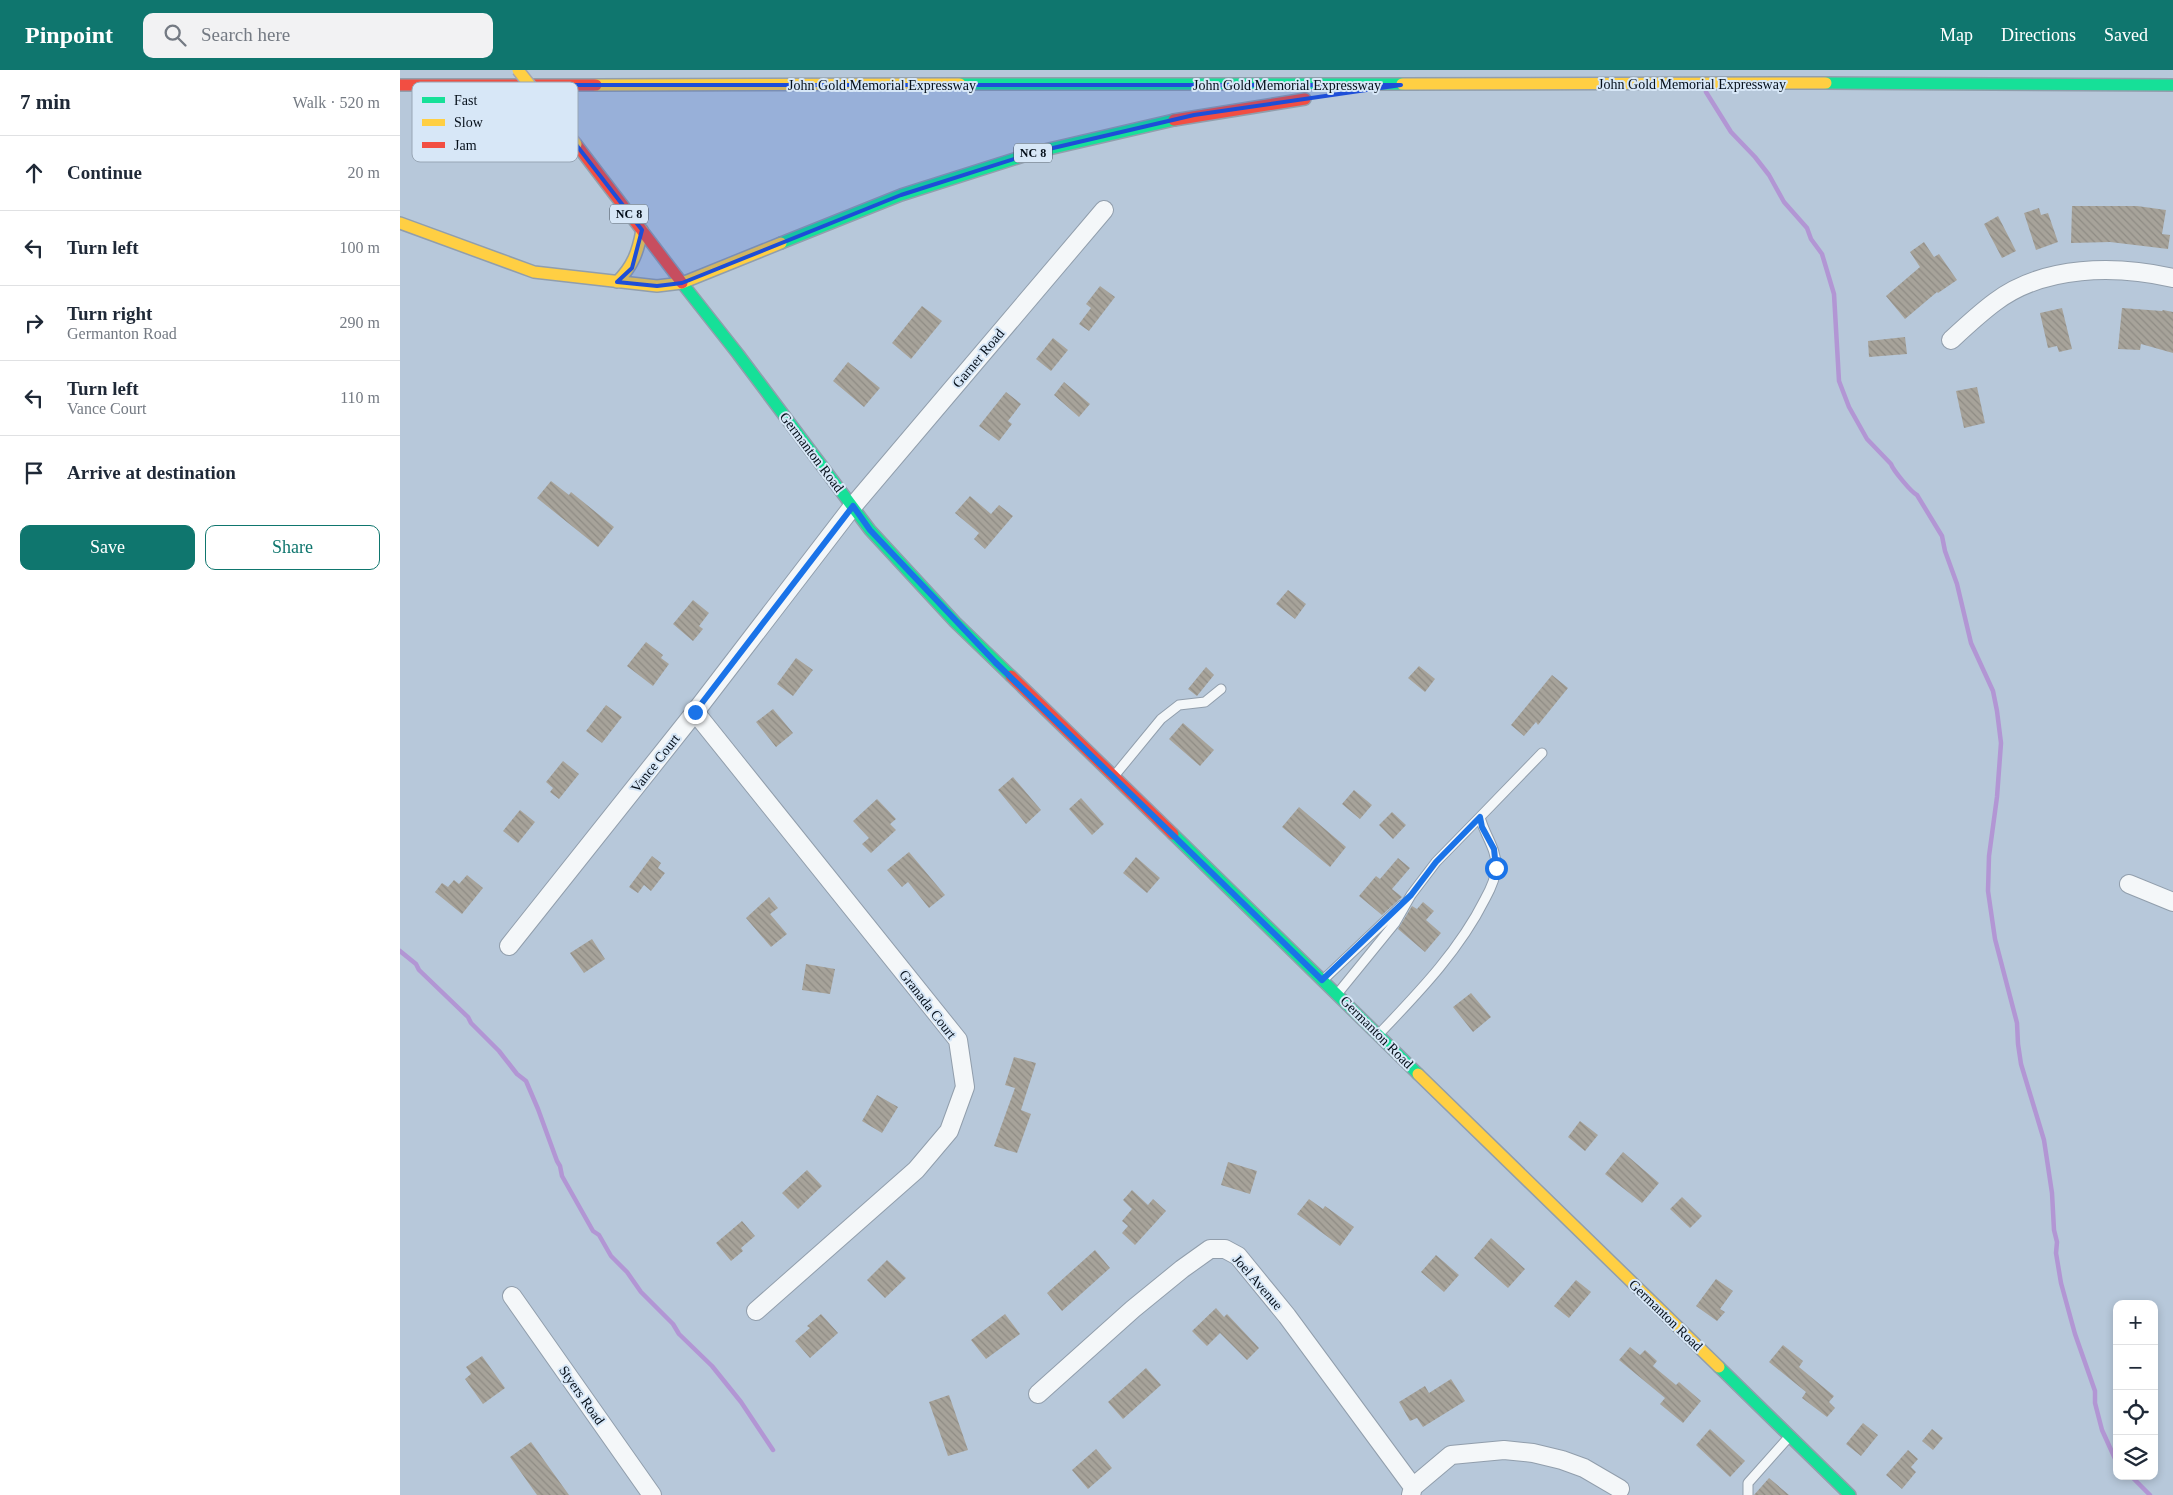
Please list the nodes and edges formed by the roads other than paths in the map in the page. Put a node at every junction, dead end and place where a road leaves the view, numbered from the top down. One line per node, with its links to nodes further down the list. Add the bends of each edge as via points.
1 (518, 70): 2 (main road, Germanton Road / NC 8, bridge)
2 (527, 82)
3 (578, 85): 4 (main road, John Gold Memorial Expressway)
4 (1401, 85): 5 (main road, John Gold Memorial Expressway); 6 (main road)
5 (2173, 85)
6 (1332, 95)
7 (1312, 98): 14 (main road, NC 8, via 1194,115 1036,152 901,195)
8 (578, 147): 11 (main road, Germanton Road / NC 8, bridge)
9 (1104, 210): 16 (street, Garner Road)
10 (400, 223): 13 (main road, via 534,272)
11 (642, 230): 13 (main road, via 632,268); 14 (main road, Germanton Road / NC 8)
12 (2173, 278): 15 (street, via 2114,269 2060,274 2022,286 1996,301)
13 (617, 282): 14 (main road, via 658,286)
14 (682, 283): 16 (main road, Germanton Road)
15 (1951, 340)
16 (853, 506): 18 (street, Vance Court); 20 (main road, Germanton Road, via 870,530 955,622)
17 (1221, 689): 20 (lane, via 1205,702 1179,705 1161,719)
18 (695, 712): 25 (street, Vance Court); 30 (street, Granada Court, via 958,1040 965,1087 949,1131 916,1170)
19 (1542, 753): 21 (lane)
20 (1113, 777): 26 (main road, Germanton Road)
21 (1480, 817): 23 (lane, via 1436,862); 28 (lane, via 1494,849 1496,868 1491,888 1463,938)
22 (2129, 884): 24 (street)
23 (1411, 895): 26 (lane); 27 (lane, via 1395,923)
24 (2173, 902)
25 (509, 946)
26 (1322, 980): 27 (main road, Germanton Road)
27 (1338, 994): 28 (main road, Germanton Road)
28 (1378, 1034): 32 (main road, Germanton Road)
29 (512, 1296): 35 (street, Styers Road)
30 (756, 1311)
31 (1038, 1394): 34 (street, Joel Avenue, via 1182,1269 1210,1249 1225,1249 1238,1256 1287,1316)
32 (1790, 1436): 36 (lane, via 1748,1483); 37 (main road, Germanton Road)
33 (1620, 1490): 34 (street, via 1584,1468 1562,1460 1504,1450 1451,1455)
34 (1412, 1491)
35 (652, 1495)
36 (1748, 1495)
37 (1850, 1495)

